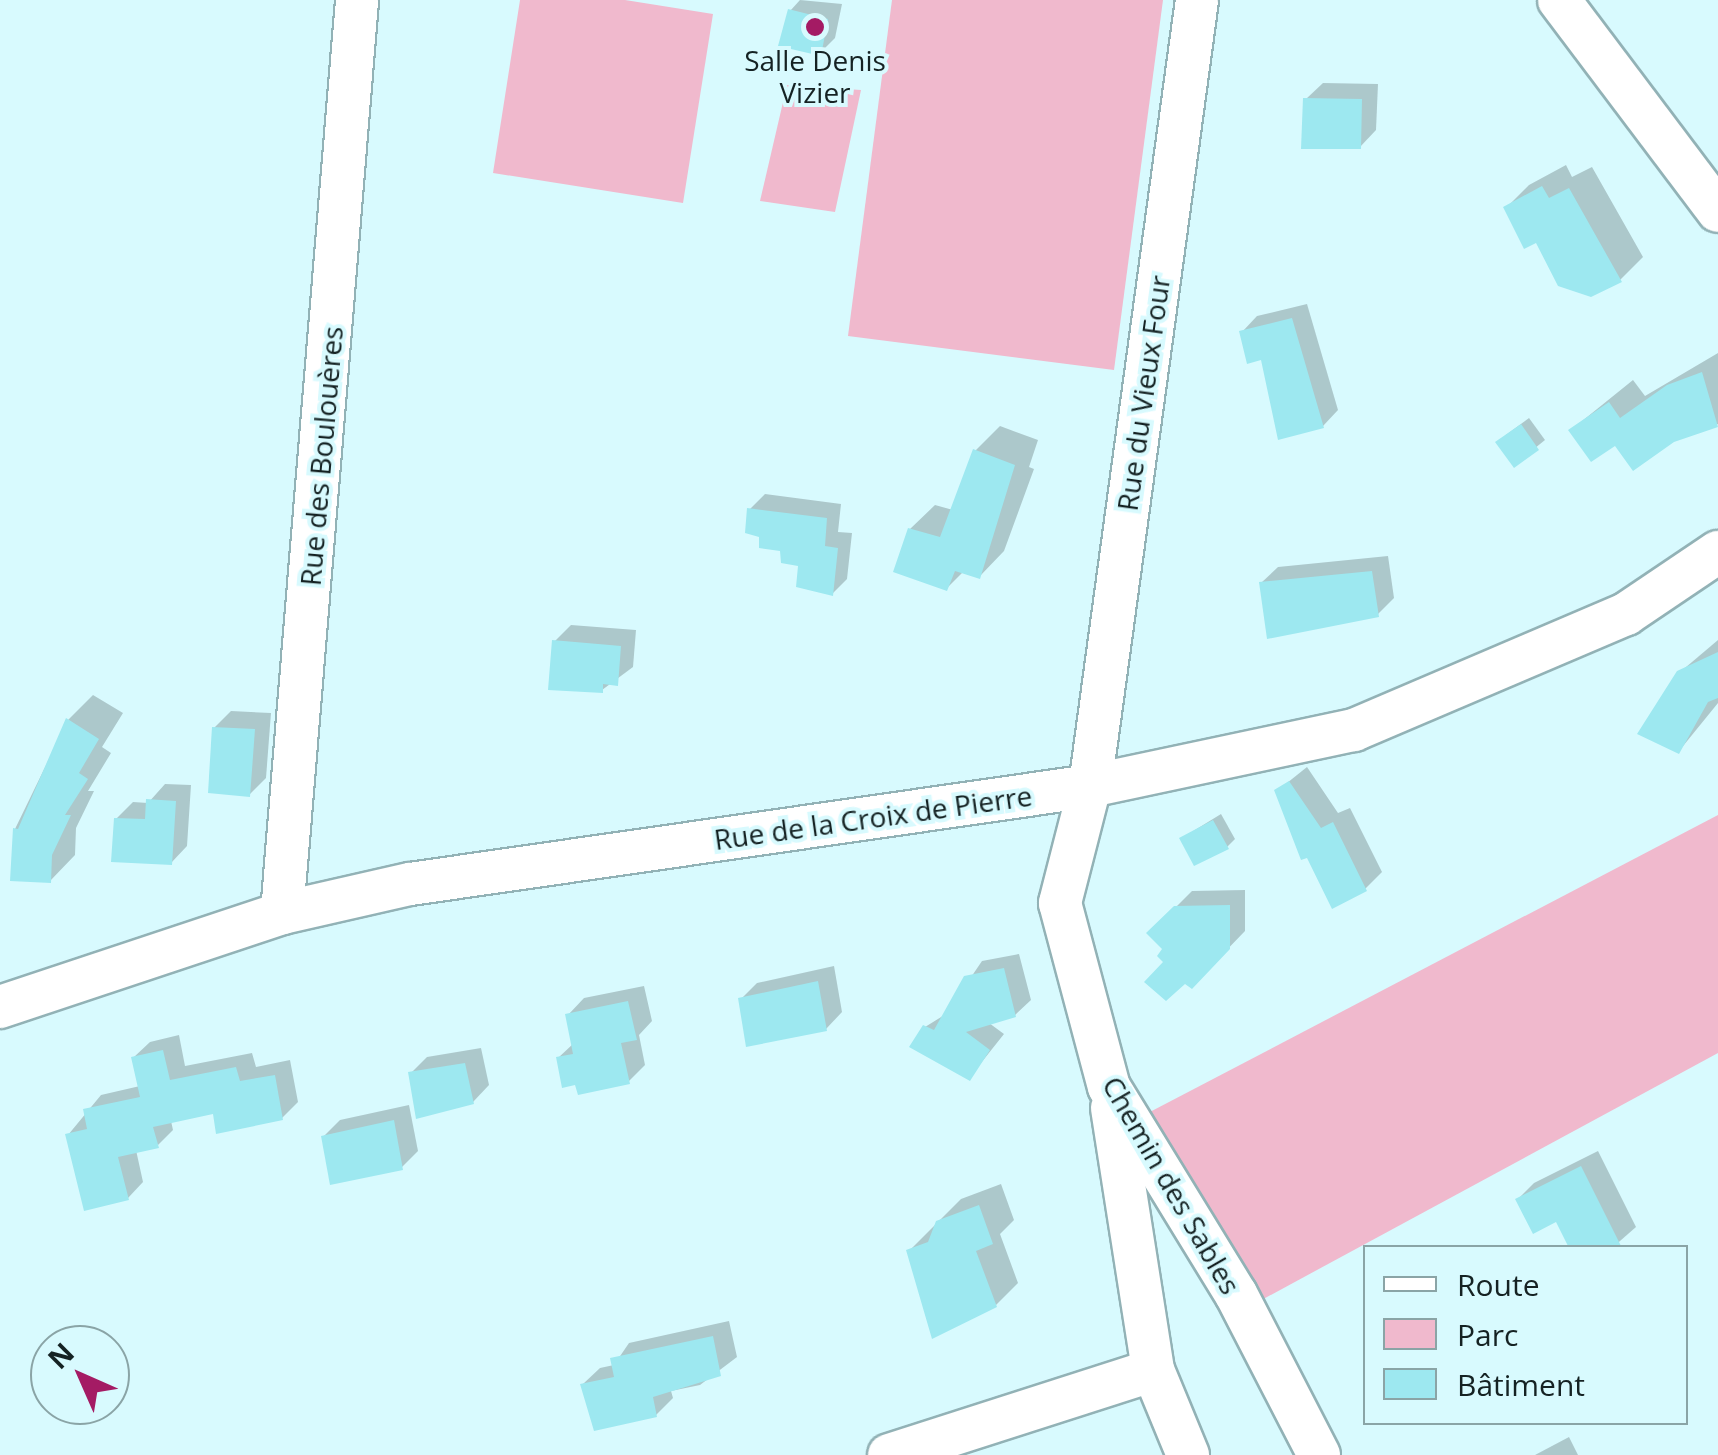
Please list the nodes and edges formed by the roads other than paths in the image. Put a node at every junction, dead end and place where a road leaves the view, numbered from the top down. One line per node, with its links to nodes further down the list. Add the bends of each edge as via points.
1 (357, 0): 7 (street, Rue des Boulouères)
2 (1197, 0): 6 (street, Rue du Vieux Four)
3 (1560, 0): 4 (street)
4 (1718, 211)
5 (1718, 552): 6 (street, Rue de la Croix de Pierre, via 1626,614 1354,730)
6 (1090, 786): 7 (street, Rue de la Croix de Pierre, via 410,884); 9 (street, Chemin des Sables, via 1060,903)
7 (282, 913): 8 (street, Rue de la Croix de Pierre)
8 (0, 1007)
9 (1109, 1087): 10 (street); 13 (street, Chemin des Sables, via 1236,1294)
10 (1153, 1370): 11 (street); 12 (street)
11 (889, 1455)
12 (1188, 1455)
13 (1319, 1455)

